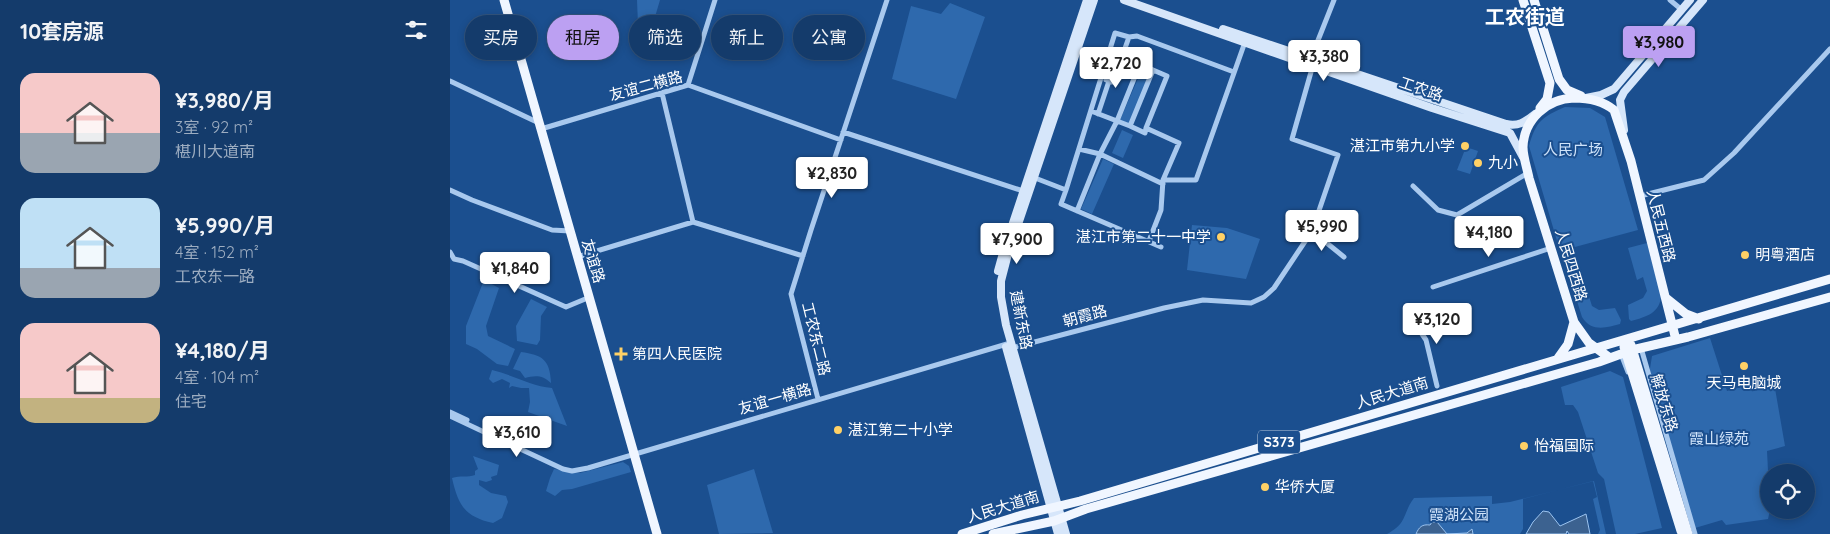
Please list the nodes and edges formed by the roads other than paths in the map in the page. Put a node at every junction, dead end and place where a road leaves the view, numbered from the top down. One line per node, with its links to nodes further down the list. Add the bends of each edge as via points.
1 (504, 0): 33 (main road, 友谊路)
2 (715, 0): 26 (street)
3 (887, 0): 36 (street, 工农东二路)
4 (1087, 0): 48 (street, 建新东路)
5 (1094, 0): 43 (street, 建新东路)
6 (1124, 0): 16 (street, 工农路)
7 (1134, 0): 19 (street, 工农路)
8 (1334, 0): 19 (street)
9 (1523, 0): 30 (main road, 人民四西路, via 1550,83 1547,99)
10 (1534, 0): 28 (main road, via 1559,79 1567,90)
11 (1670, 0): 14 (street)
12 (1690, 0): 14 (street)
13 (1703, 0): 37 (street, via 1624,92 1620,100)
14 (1682, 10): 28 (street, via 1614,89)
15 (1129, 37): 18 (street); 22 (street, via 1137,36); 23 (street, via 1115,33)
16 (1245, 42): 19 (street, 工农路); 22 (street)
17 (1830, 49): 49 (street, via 1734,153 1704,180)
18 (1122, 57): 20 (street); 25 (street, via 1114,82)
19 (1313, 61): 30 (street, 工农路, via 1512,125 1524,123); 42 (street, 工农路, via 1510,133); 53 (street, 朝霞路, via 1292,139 1338,155)
20 (1140, 64): 21 (street); 32 (street)
21 (1153, 70): 34 (street); 35 (street, via 1167,76)
22 (1234, 72): 44 (street, via 1196,180)
23 (1101, 78): 25 (street); 29 (street)
24 (450, 81): 33 (street)
25 (1109, 81): 31 (street)
26 (688, 85): 27 (street, 友谊二横路); 38 (street, 友谊二横路)
27 (662, 93): 33 (street, 友谊二横路); 51 (street)
28 (1586, 98): 30 (main road, via 1562,99); 41 (main road, 人民五西路, via 1614,110)
29 (1091, 111): 31 (street); 39 (street)
30 (1536, 112): 42 (main road, 人民四西路, via 1523,145)
31 (1098, 114): 32 (street)
32 (1117, 121): 34 (street); 40 (street)
33 (540, 126): 52 (main road, 友谊路)
34 (1130, 126): 35 (street, via 1144,133)
35 (1146, 128): 44 (street, via 1179,143)
36 (843, 132): 38 (street, 工农东二路); 48 (street)
37 (1625, 139): 41 (street)
38 (840, 140): 58 (street, 工农东二路)
39 (1079, 149): 40 (street); 47 (street)
40 (1100, 154): 44 (street); 50 (street)
41 (1631, 161): 49 (main road, 人民五西路)
42 (1526, 166): 45 (street, via 1457,215 1438,210); 56 (main road, 人民四西路)
43 (1034, 178): 47 (street); 72 (street, 建新东路, via 1001,281)
44 (1163, 182): 54 (street, via 1161,210)
45 (1413, 186)
46 (450, 190): 52 (street, via 552,230)
47 (1066, 190): 50 (street, via 1061,204)
48 (1023, 191): 72 (street, 建新东路, via 1002,253 997,280 996,296)
49 (1640, 196): 65 (main road, 人民五西路)
50 (1077, 211): 54 (street)
51 (693, 222): 58 (street); 59 (street)
52 (570, 231): 59 (main road, 友谊路)
53 (1312, 231): 60 (street); 72 (street, 朝霞路, via 1274,288 1251,303 1203,300)
54 (1149, 241): 55 (street)
55 (1161, 246)
56 (1551, 248): 62 (street); 67 (main road, 人民四西路)
57 (450, 252): 64 (street, via 454,259 566,307)
58 (803, 256): 78 (street, 工农东二路, via 791,294)
59 (577, 257): 64 (main road, 友谊路)
60 (1344, 257)
61 (1830, 279): 66 (main road, 人民大道南)
62 (1433, 287)
63 (1830, 297): 71 (main road, 人民大道南)
64 (590, 298): 81 (main road, 友谊路)
65 (1666, 298): 66 (main road, via 1686,314); 68 (main road, 人民五西路)
66 (1699, 319): 68 (main road, 人民大道南)
67 (1574, 322): 73 (main road, 人民四西路); 75 (main road, via 1568,344)
68 (1673, 326): 70 (main road, 人民大道南); 71 (main road, 人民五西路)
69 (1411, 329): 77 (street, via 1420,331 1426,340)
70 (1625, 339): 73 (main road, 人民大道南 / S373); 74 (main road, 解放东路)
71 (1676, 340): 74 (main road, 人民大道南)
72 (1009, 345): 78 (street, 友谊一横路); 82 (street, 建新东路)
73 (1595, 348): 75 (main road, 人民大道南 / S373); 76 (main road, 人民四西路)
74 (1630, 351): 76 (main road, 人民大道南 / S373); 89 (street); 90 (main road, 解放东路); 91 (main road, 解放东路); 92 (street)
75 (1558, 358): 82 (main road, 人民大道南 / S373)
76 (1610, 358): 83 (main road, 人民大道南 / S373, via 1095,506)
77 (1437, 386)
78 (818, 399): 81 (street, 友谊一横路)
79 (450, 412): 81 (street, 友谊一横路, via 571,468)
80 (450, 416): 81 (street, via 563,470 588,468)
81 (632, 452): 84 (main road, 友谊路)
82 (1053, 507): 83 (street, 建新东路); 85 (main road, 人民大道南 / S373)
83 (1058, 520): 86 (main road, 人民大道南 / S373); 87 (street, 建新东路); 88 (street, 建新东路)
84 (656, 533)
85 (962, 534)
86 (993, 534)
87 (1058, 534)
88 (1066, 534)
89 (1678, 534)
90 (1682, 534)
91 (1688, 534)
92 (1695, 534)

